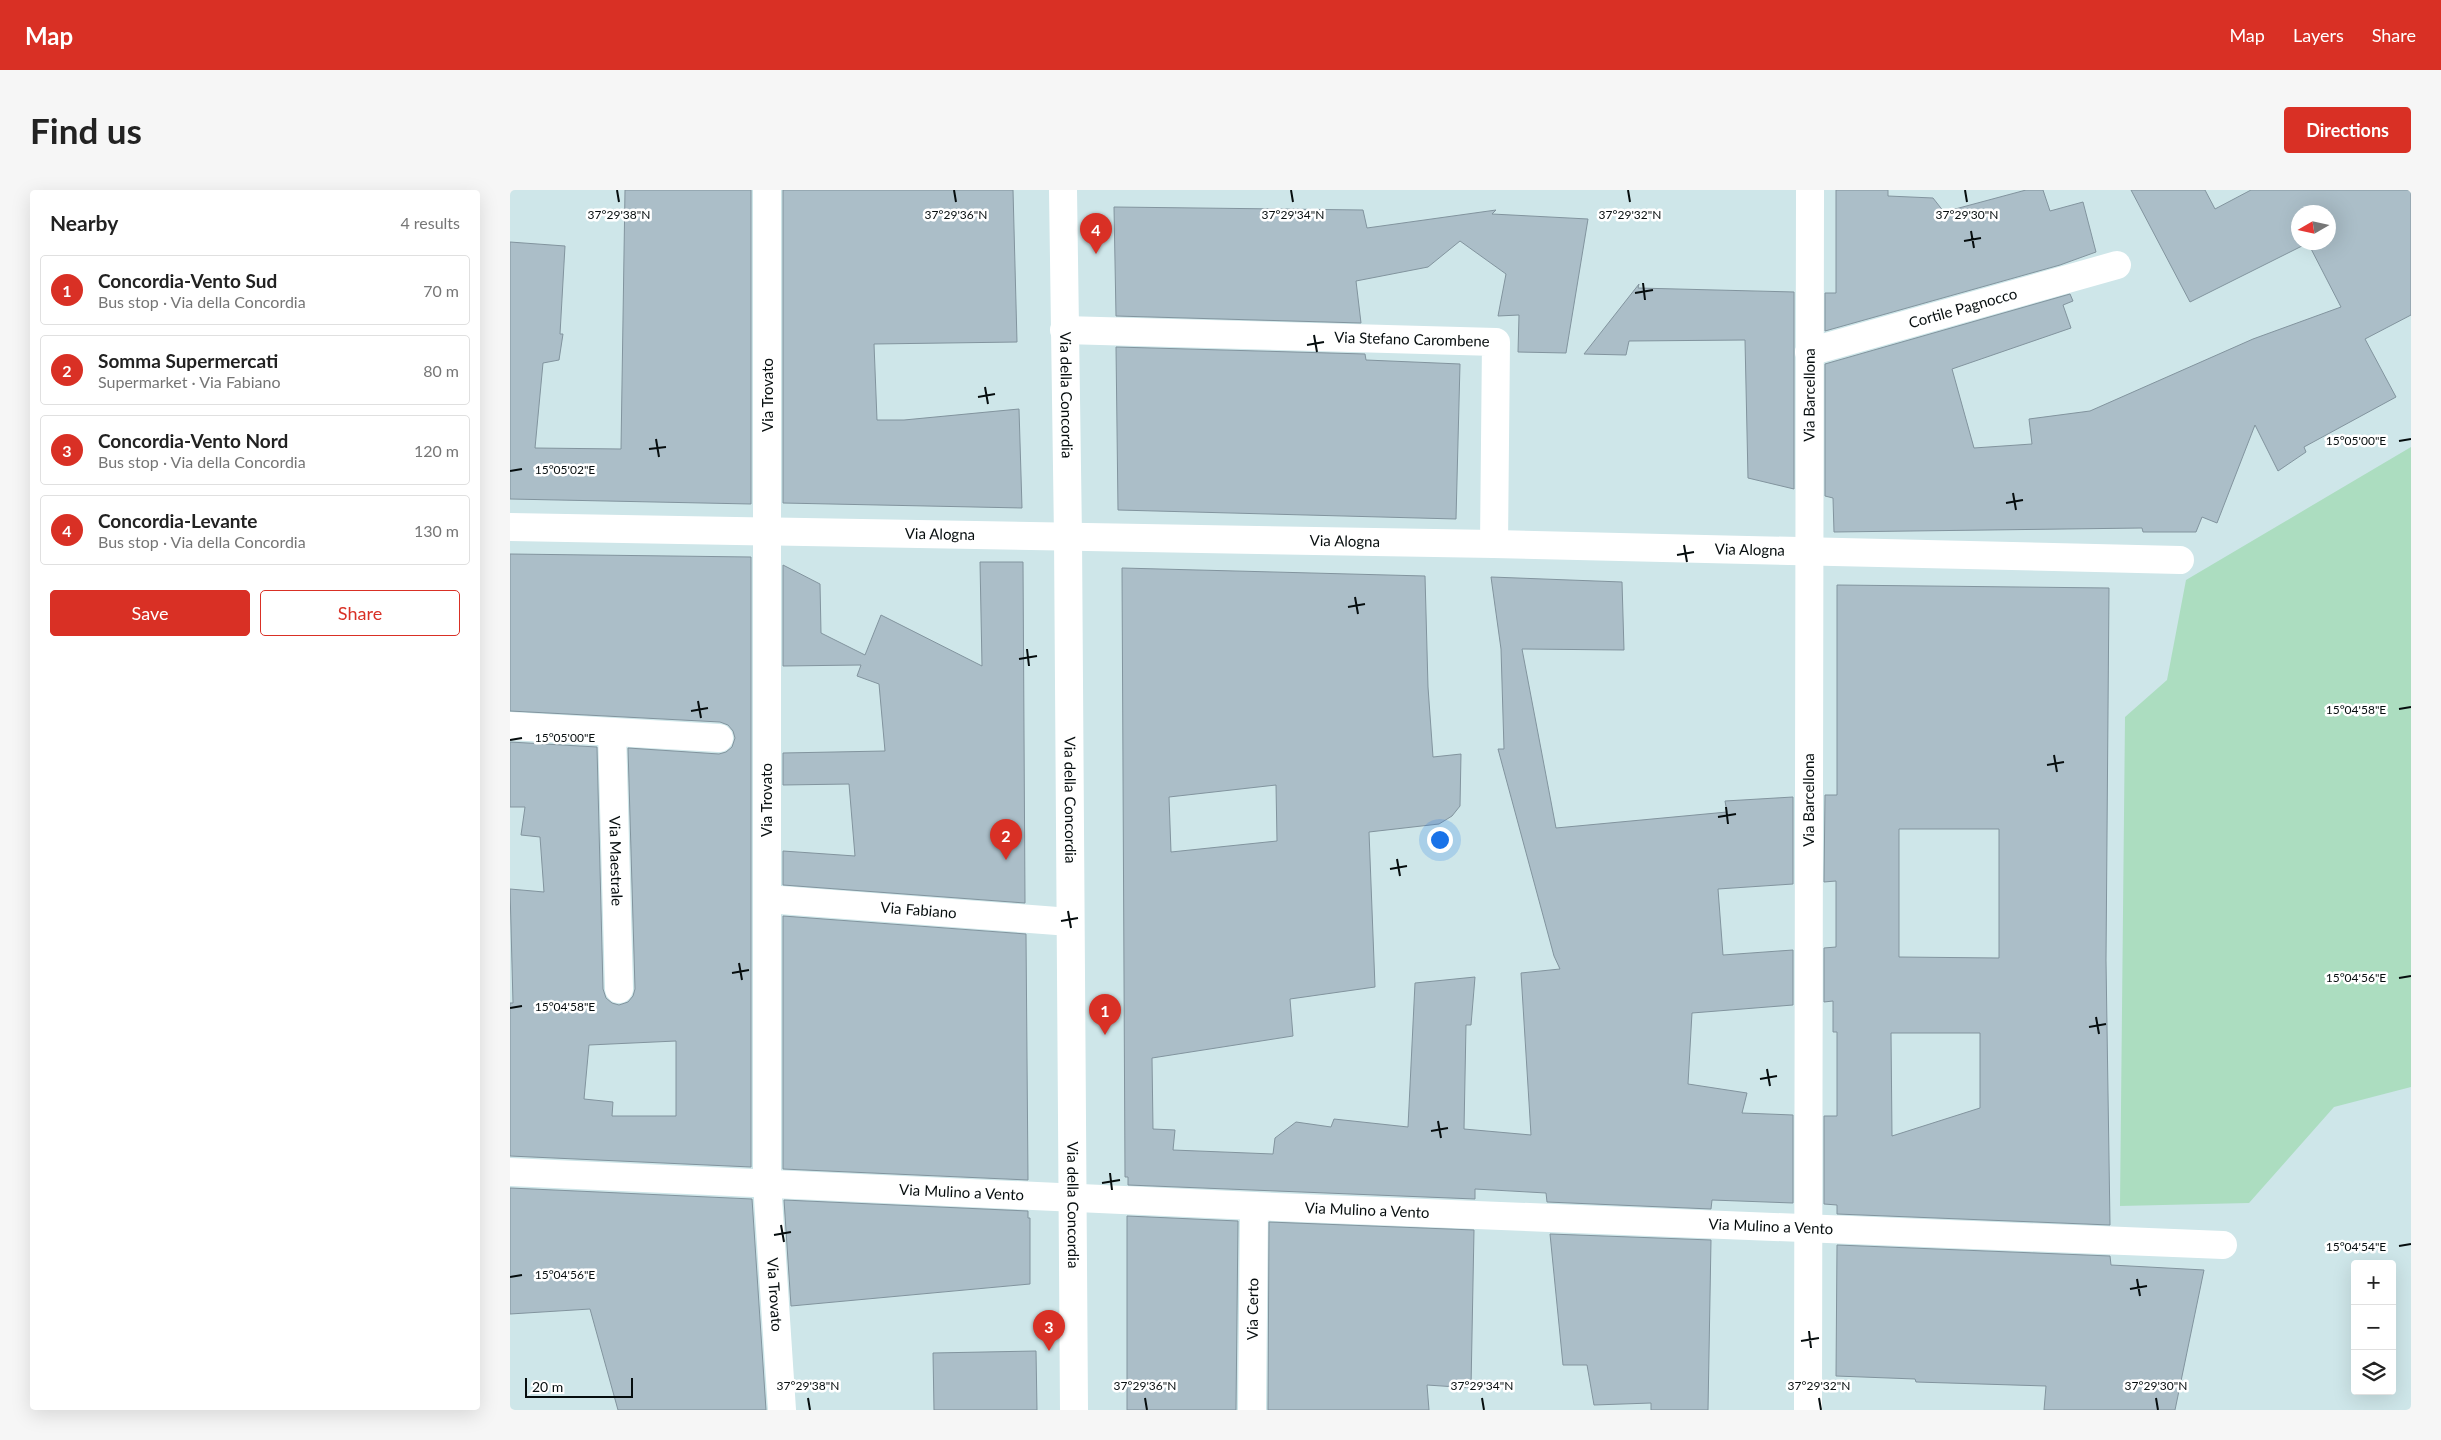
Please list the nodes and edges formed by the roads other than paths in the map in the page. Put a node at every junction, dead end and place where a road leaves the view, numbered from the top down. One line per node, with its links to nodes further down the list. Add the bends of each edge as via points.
1 (767, 190): 8 (street, Via Trovato)
2 (1063, 190): 5 (street, Via della Concordia)
3 (1810, 190): 6 (street, Via Barcellona)
4 (2117, 264): 6 (street, Cortile Pagnocco)
5 (1064, 330): 9 (street, Via della Concordia); 10 (street, Via Stefano Carombene, via 1496,342)
6 (1809, 352): 11 (street, Via Barcellona)
7 (510, 527): 8 (street, Via Alogna)
8 (769, 532): 9 (street, Via Alogna); 16 (street, Via Trovato)
9 (1068, 537): 10 (street, Via Alogna); 17 (street, Via della Concordia)
10 (1494, 544): 11 (street, Via Alogna)
11 (1808, 551): 12 (street, Via Alogna); 23 (street, Via Barcellona)
12 (2180, 560)
13 (510, 726): 14 (street)
14 (612, 732): 15 (street); 18 (street, Via Maestrale)
15 (719, 738)
16 (767, 899): 17 (street, Via Fabiano); 20 (street, Via Trovato)
17 (1070, 922): 21 (street, Via della Concordia)
18 (618, 989)
19 (510, 1172): 20 (street, Via Mulino a Vento)
20 (767, 1183): 21 (street, Via Mulino a Vento); 25 (street, Via Trovato)
21 (1072, 1198): 22 (street, Via Mulino a Vento); 26 (street, Via della Concordia)
22 (1254, 1206): 23 (street, Via Mulino a Vento); 27 (street, Via Certo)
23 (1809, 1228): 24 (street, Via Mulino a Vento); 28 (street, Via Barcellona)
24 (2223, 1245)
25 (782, 1410)
26 (1074, 1410)
27 (1252, 1410)
28 (1808, 1410)

